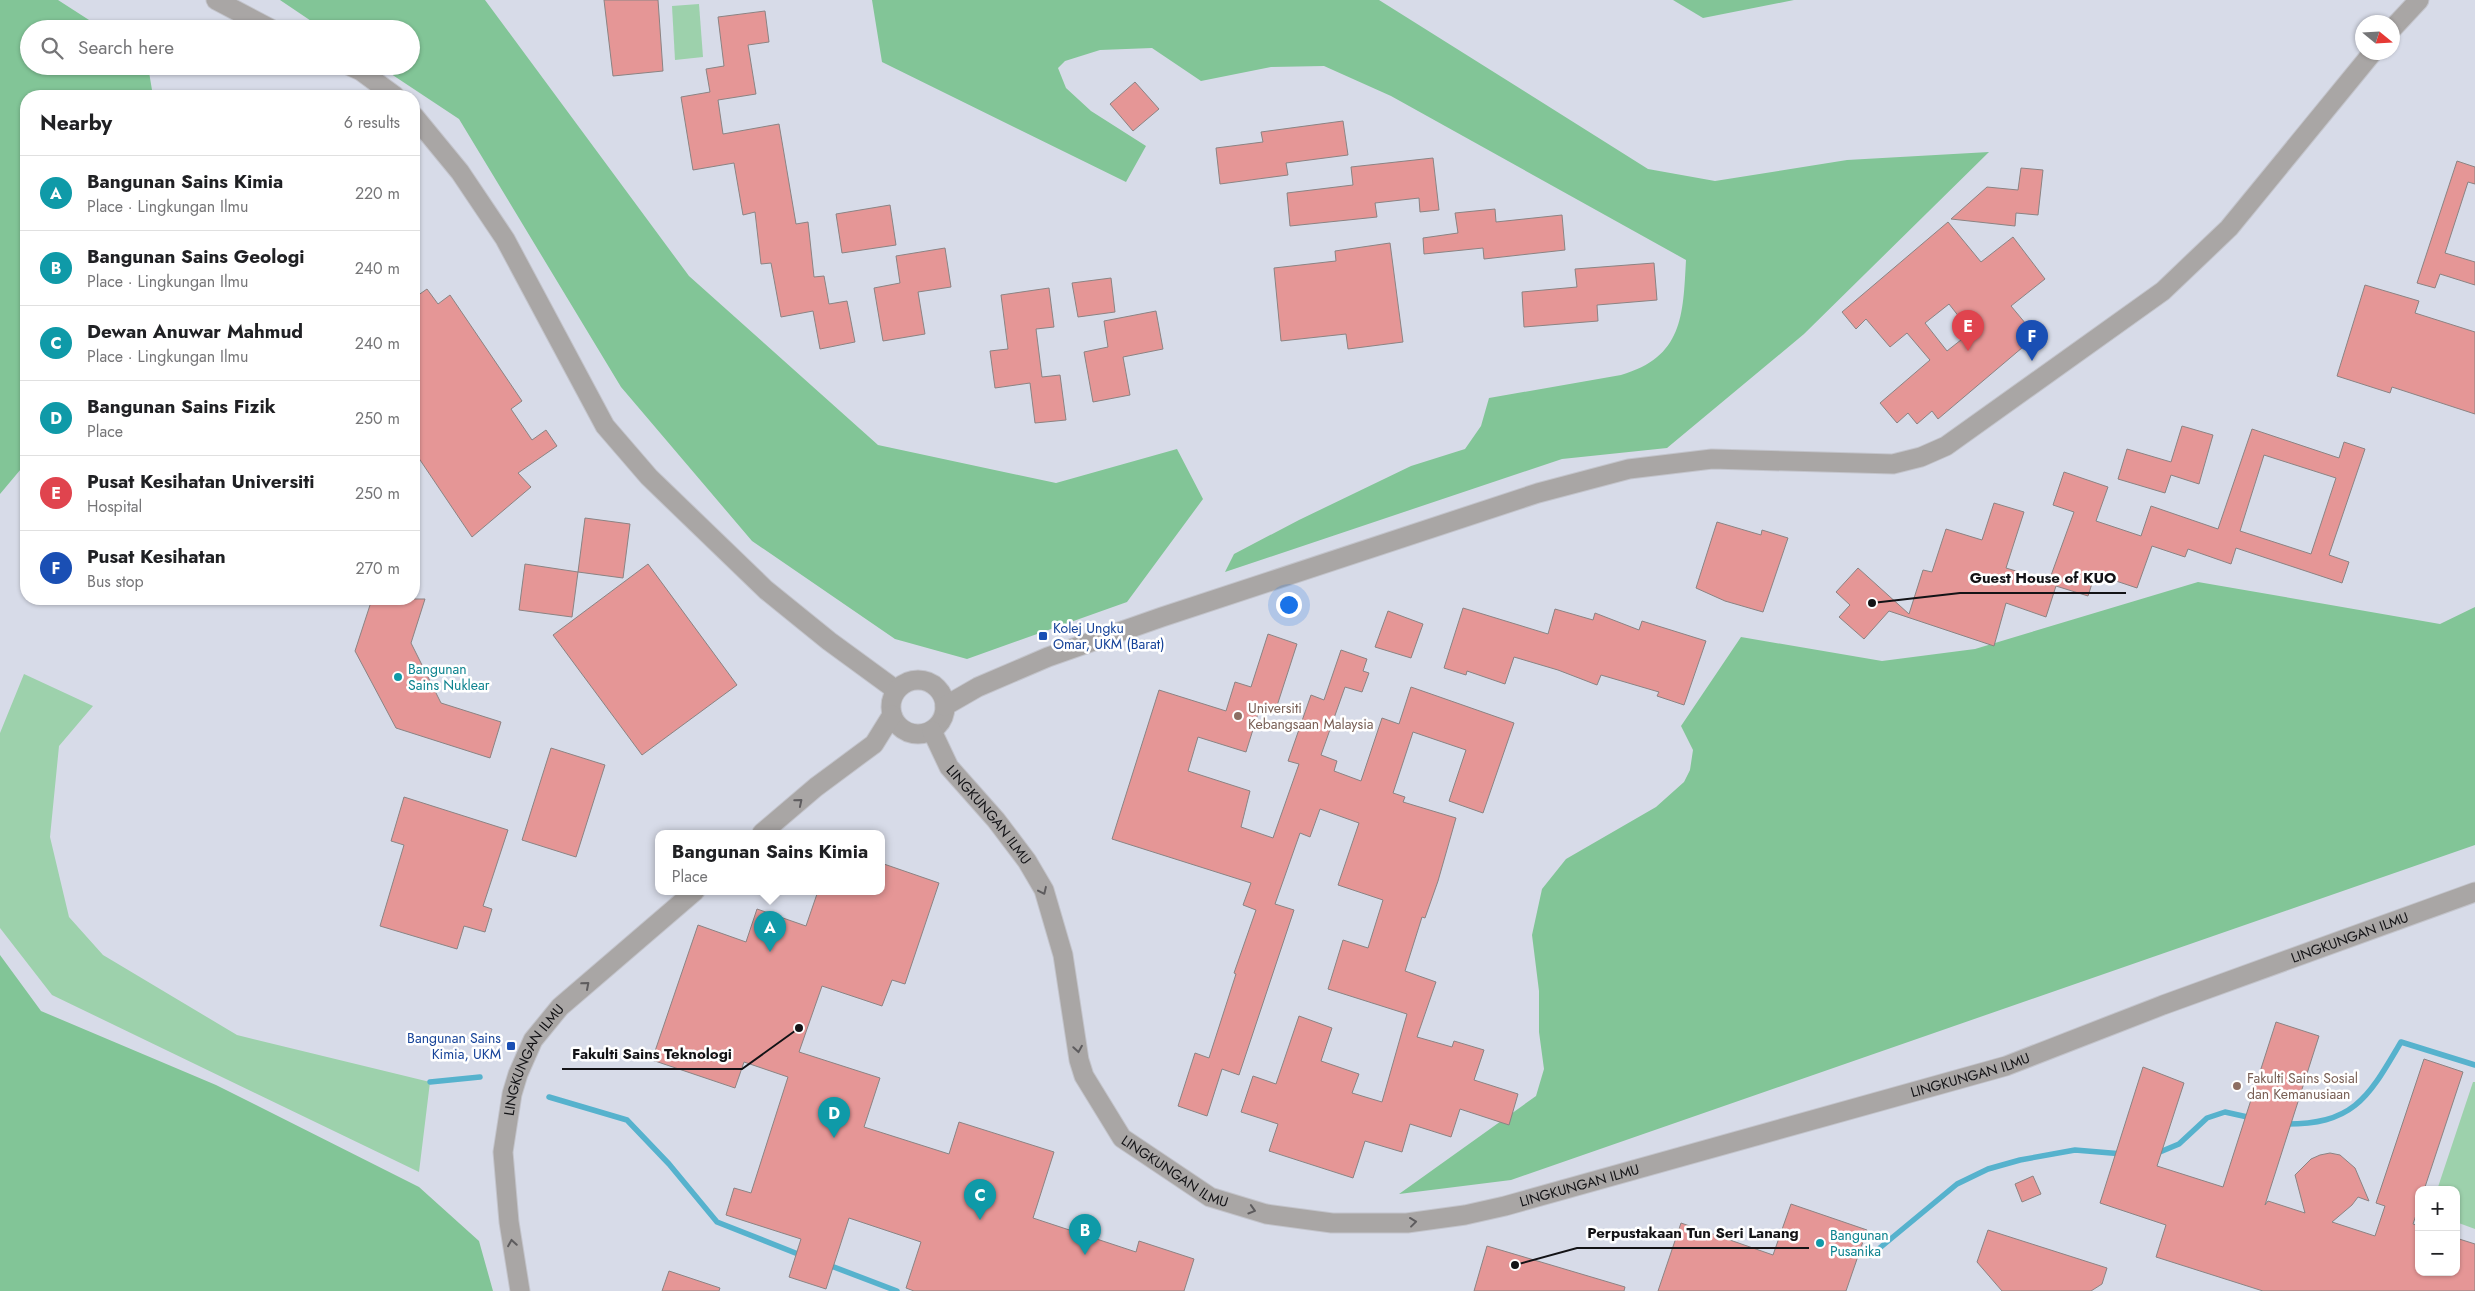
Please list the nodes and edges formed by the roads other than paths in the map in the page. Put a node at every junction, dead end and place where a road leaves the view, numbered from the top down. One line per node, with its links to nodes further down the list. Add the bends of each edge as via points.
1 (216, 0): 3 (street)
2 (2418, 0): 4 (street)
3 (254, 20)
4 (2400, 20)
5 (2366, 60): 10 (street, via 2229,228 2163,291 1946,446 1893,464 1712,459 1629,469 1538,493 1055,654 978,687)
6 (366, 75): 7 (street)
7 (387, 90)
8 (420, 123): 9 (street, via 460,172 505,239 605,426 649,477 766,590)
9 (896, 690): 10 (street, via 912,680 922,680 938,689); 11 (street, via 892,699)
10 (945, 706): 12 (street, via 942,720)
11 (892, 715): 12 (street, via 895,723 908,733); 13 (street, one-way to 11, via 874,744)
12 (932, 731): 14 (street, LINGKUNGAN ILMU, one-way to 14, via 949,767 996,820 1044,890 1063,955 1084,1076 1122,1138 1210,1197 1266,1214 1332,1223 1406,1223 1473,1213 1997,1068)
13 (766, 830)
14 (2475, 892)
15 (690, 895): 16 (street, LINGKUNGAN ILMU, one-way to 15, via 509,1222 503,1152 518,1074 533,1040 560,1007)
16 (520, 1291)

